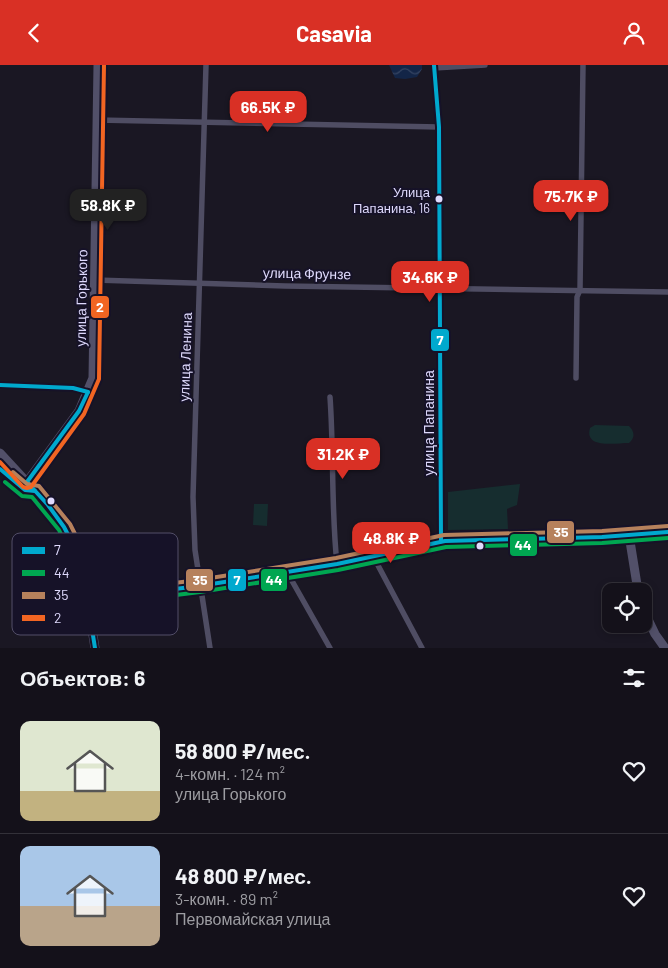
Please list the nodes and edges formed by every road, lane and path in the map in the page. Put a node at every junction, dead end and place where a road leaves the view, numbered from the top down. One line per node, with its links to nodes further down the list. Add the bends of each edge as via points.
1 (98, 65): 6 (street, улица Горького)
2 (206, 65): 7 (street, улица Ленина)
3 (485, 65): 5 (street)
4 (583, 65): 12 (street)
5 (434, 67): 8 (street, улица Папанина)
6 (97, 120): 7 (street); 9 (street, улица Горького)
7 (203, 122): 8 (street); 10 (street, улица Ленина)
8 (439, 127): 11 (street, улица Папанина)
9 (95, 280): 10 (street, улица Фрунзе); 17 (street, улица Горького, via 93,378 79,411)
10 (199, 283): 11 (street, улица Фрунзе); 26 (street, улица Ленина, via 193,497)
11 (440, 288): 12 (street, улица Фрунзе); 21 (street, улица Папанина)
12 (580, 290): 13 (street, улица Фрунзе); 14 (street, via 577,297)
13 (668, 292)
14 (576, 379)
15 (330, 397): 23 (street)
16 (0, 453): 17 (street)
17 (27, 482): 19 (street)
18 (668, 532): 20 (street)
19 (67, 533)
20 (629, 535): 21 (street); 25 (street)
21 (441, 541): 22 (street)
22 (373, 556): 23 (street); 33 (street)
23 (337, 564): 24 (street)
24 (287, 572): 26 (street); 32 (street)
25 (637, 583)
26 (199, 587): 27 (street); 31 (street, улица Ленина)
27 (178, 589)
28 (652, 629): 34 (street)
29 (93, 635): 30 (street)
30 (95, 648)
31 (210, 648)
32 (330, 648)
33 (422, 648)
34 (665, 648)

